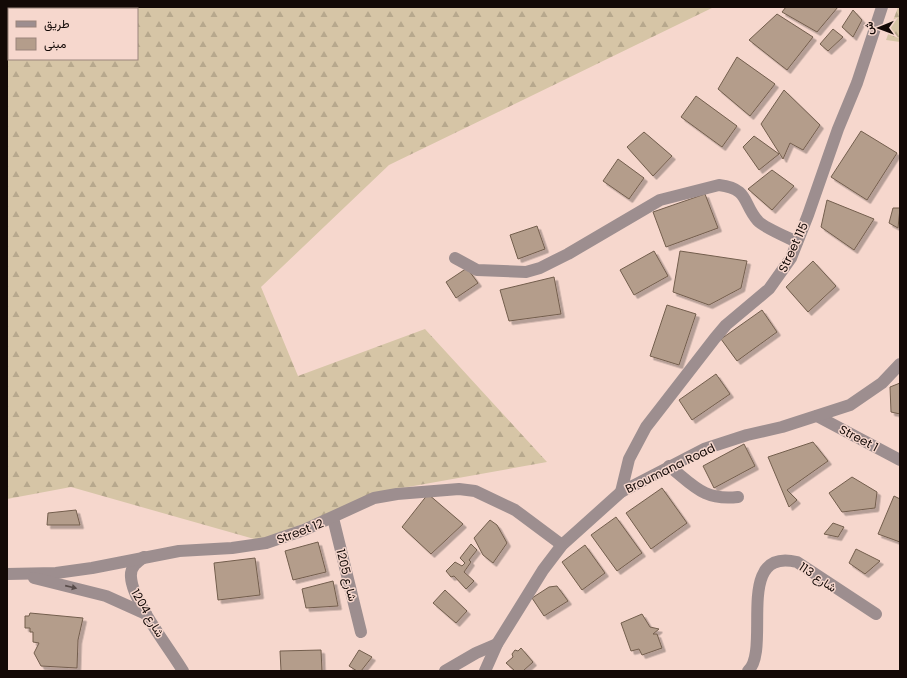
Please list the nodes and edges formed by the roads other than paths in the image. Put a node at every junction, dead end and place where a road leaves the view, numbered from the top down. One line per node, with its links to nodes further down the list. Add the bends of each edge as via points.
1 (882, 7): 2 (street, Street 115, via 857,84)
2 (797, 242): 3 (street, via 758,222 742,193 718,185 660,200 568,254 526,272 477,270); 8 (street, Street 115, via 772,285 726,325 646,427 629,459)
3 (455, 258)
4 (900, 364): 5 (street, Broumana Road, via 877,386 850,405)
5 (817, 416): 6 (street, Street 1); 7 (street, Broumana Road, via 704,449)
6 (900, 460)
7 (669, 466): 8 (street, Broumana Road); 9 (street, via 707,495 721,499)
8 (621, 492): 11 (street, Broumana Road)
9 (738, 497)
10 (333, 518): 11 (street, Street 12, via 374,498 459,489 474,491 515,510); 12 (street, Street 12, via 281,540); 17 (street, شارع 1205)
11 (562, 545): 18 (street, Broumana Road, via 543,570)
12 (145, 557): 14 (street, Street 12, via 92,568); 15 (street, شارع 1204, via 133,567 130,576 132,586)
13 (7, 574): 14 (street, Street 12)
14 (20, 575): 15 (street, Street 12, one-way to 15, via 106,596)
15 (146, 614): 20 (street, شارع 1204)
16 (876, 614): 19 (street, شارع 113, via 798,562 788,560 775,563 763,573 759,586)
17 (361, 632)
18 (497, 644): 21 (street); 22 (street, Broumana Road)
19 (753, 670)
20 (183, 671)
21 (445, 671)
22 (485, 671)

